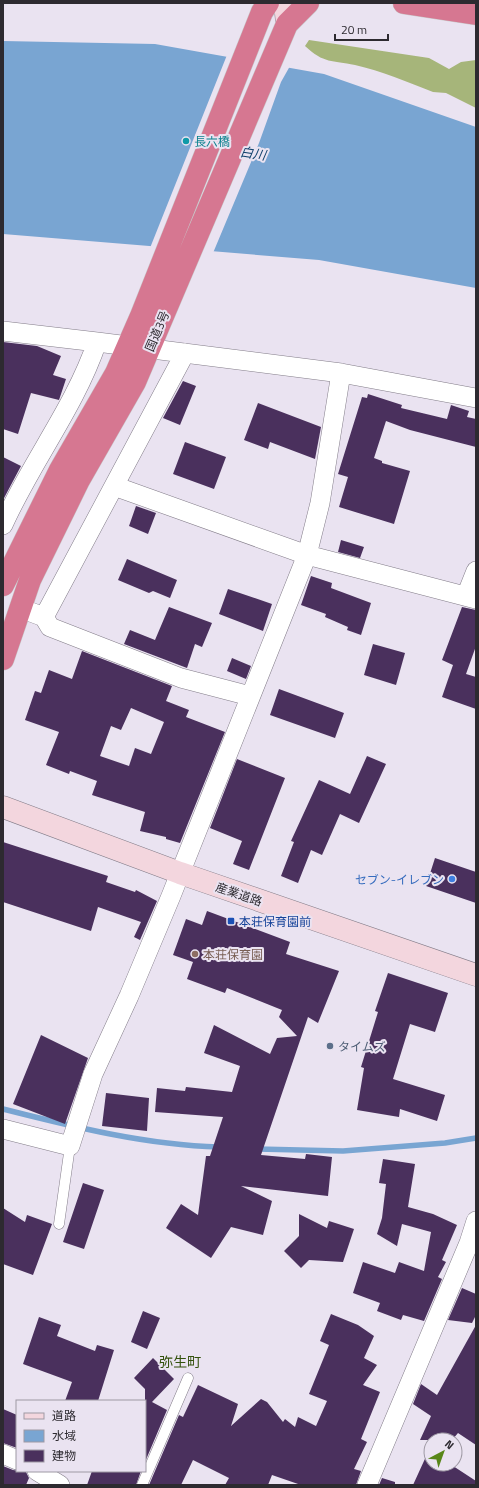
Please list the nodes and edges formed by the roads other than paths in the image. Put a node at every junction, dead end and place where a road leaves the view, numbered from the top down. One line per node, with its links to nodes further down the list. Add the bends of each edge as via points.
1 (404, 3): 5 (highway)
2 (434, 3): 5 (street)
3 (262, 6): 8 (highway, 国道3号)
4 (292, 12): 9 (highway, 国道3号)
5 (469, 13)
6 (3, 332): 7 (street)
7 (98, 342): 8 (street); 14 (street, via 88,370 13,501)
8 (128, 346): 9 (street); 17 (highway, 国道3号, via 116,373 60,470)
9 (150, 349): 10 (street); 19 (highway, 国道3号, via 135,382 75,487 30,580)
10 (185, 353): 11 (street); 13 (street)
11 (341, 373): 12 (street); 15 (street, via 320,504)
12 (476, 398)
13 (114, 486): 15 (street); 20 (street)
14 (3, 524)
15 (307, 555): 18 (street); 22 (street)
16 (476, 571): 18 (street)
17 (5, 575)
18 (471, 598)
19 (20, 608): 20 (street); 21 (highway, 国道3号)
20 (44, 617): 22 (street, via 50,627 181,678)
21 (3, 659)
22 (250, 696): 24 (street)
23 (3, 807): 24 (street, 産業道路)
24 (180, 873): 25 (street, 産業道路); 27 (street, via 129,996 93,1074)
25 (476, 975)
26 (3, 1129): 27 (street)
27 (71, 1142): 29 (lane)
28 (476, 1221): 30 (street)
29 (59, 1224)
30 (472, 1244): 37 (street)
31 (188, 1378): 36 (lane)
32 (3, 1454): 33 (street)
33 (16, 1460)
34 (40, 1472): 35 (street)
35 (60, 1485)
36 (142, 1485)
37 (367, 1485)

